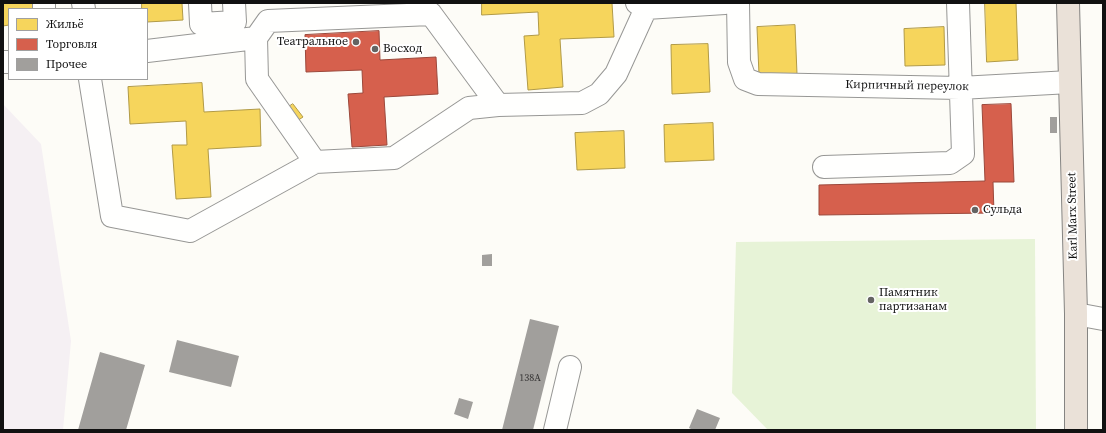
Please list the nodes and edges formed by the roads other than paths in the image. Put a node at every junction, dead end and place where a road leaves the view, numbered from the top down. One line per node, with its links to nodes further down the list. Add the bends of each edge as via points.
1 (200, 3): 2 (street, via 201,24 235,22)
2 (234, 3)
3 (725, 3): 7 (street)
4 (738, 3): 13 (street, Кирпичный переулок, via 739,62 745,79 758,84)
5 (958, 3): 13 (street)
6 (1068, 3): 12 (highway, Karl Marx Street)
7 (641, 6): 14 (street, via 616,74 599,94 582,103)
8 (429, 7): 9 (street, via 268,21); 14 (street)
9 (256, 38): 10 (street); 15 (street, via 257,79)
10 (148, 51)
11 (90, 80): 15 (street, via 112,216 190,231)
12 (1070, 82): 13 (street, Кирпичный переулок); 17 (highway, Karl Marx Street)
13 (960, 88): 16 (street, via 963,154 950,163)
14 (498, 104): 15 (street, via 470,108 394,158)
15 (315, 162)
16 (824, 167)
17 (1076, 314): 18 (street); 21 (highway, Karl Marx Street)
18 (1103, 320)
19 (570, 366): 20 (street)
20 (555, 430)
21 (1076, 430)

